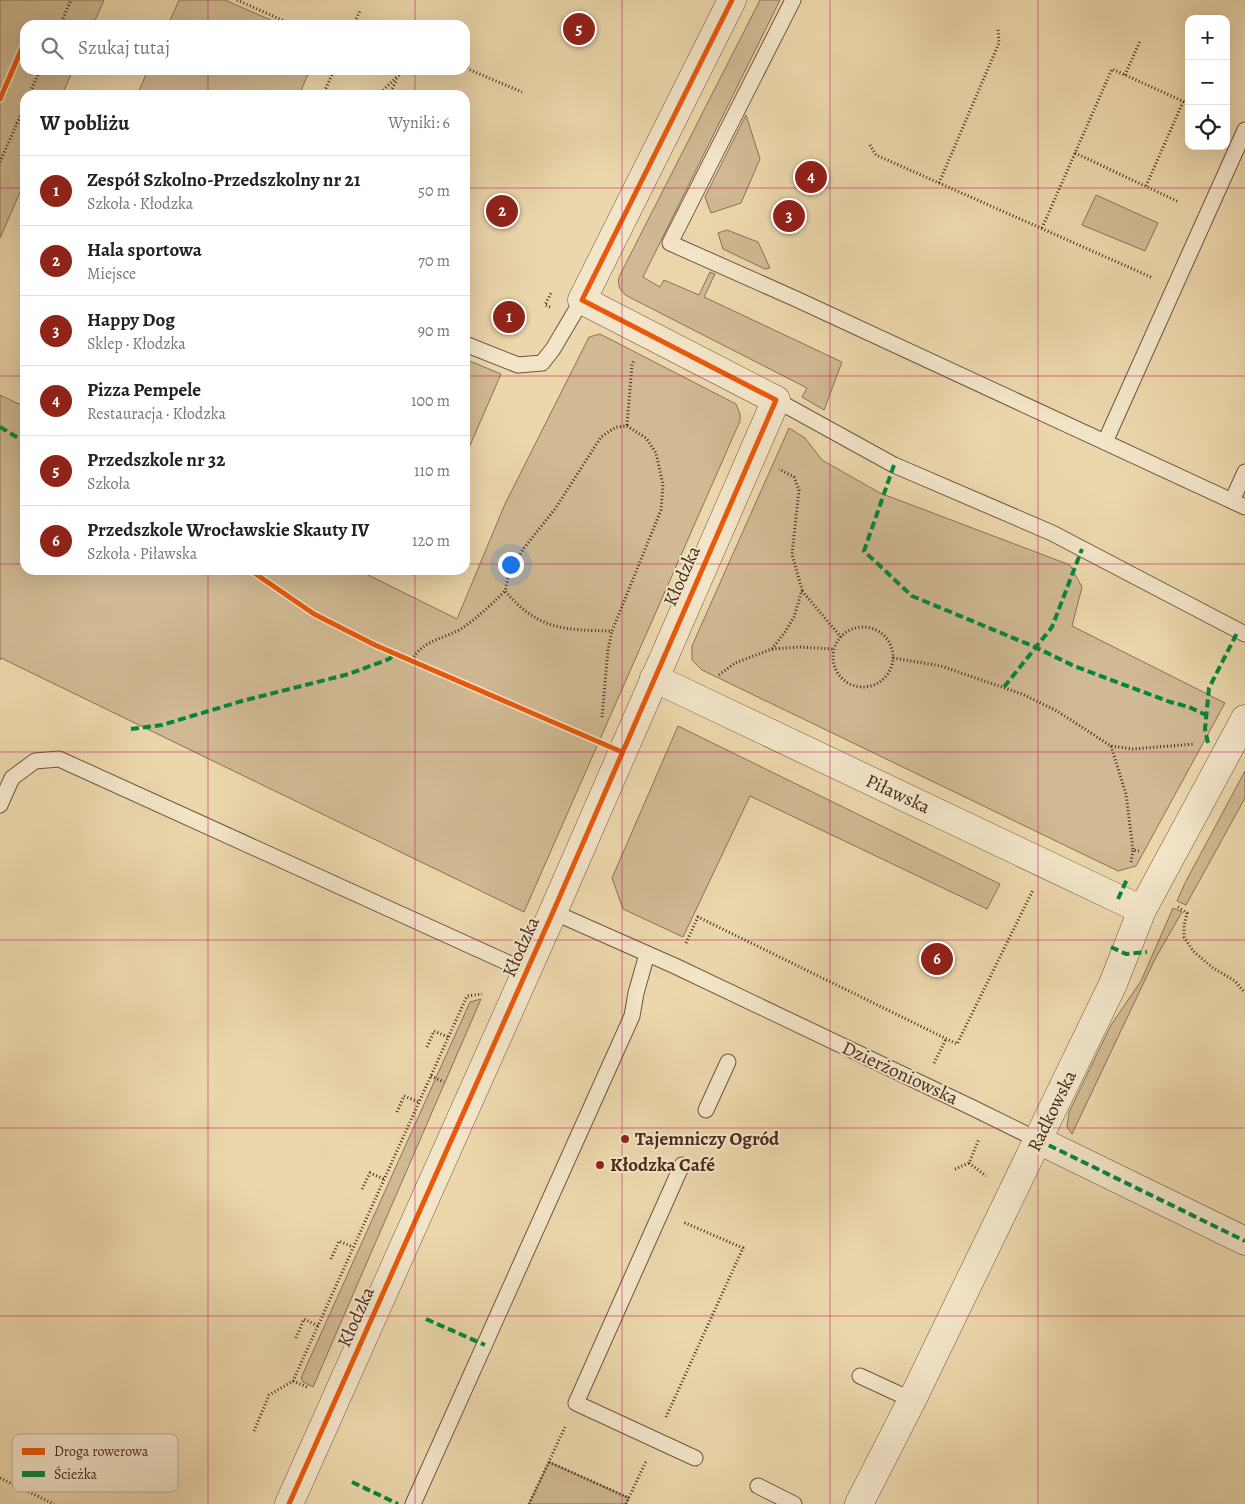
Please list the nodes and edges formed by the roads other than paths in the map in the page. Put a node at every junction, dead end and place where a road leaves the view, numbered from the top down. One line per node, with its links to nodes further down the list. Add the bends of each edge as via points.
1 (732, 0): 4 (street)
2 (794, 0): 7 (lane, via 670,243)
3 (1245, 130): 7 (lane)
4 (582, 300): 5 (lane, via 554,349 542,363 518,365); 6 (street)
5 (470, 346)
6 (776, 400): 10 (lane, via 894,465 1052,533); 11 (street, Kłodzka)
7 (1106, 442): 9 (lane)
8 (1245, 472): 9 (lane)
9 (1238, 504)
10 (1245, 634)
11 (654, 678): 14 (street, Piławska); 15 (street, Kłodzka)
12 (1245, 720): 14 (street, Radkowska)
13 (0, 805): 17 (lane, via 12,778 35,761 59,759)
14 (1142, 910): 20 (street, Radkowska, via 1113,984)
15 (553, 912): 16 (lane, Dzierżoniowska); 17 (street, Kłodzka)
16 (647, 954): 20 (lane, Dzierżoniowska); 28 (lane, via 632,1016)
17 (526, 971): 27 (street, Kłodzka)
18 (728, 1062): 19 (lane)
19 (706, 1110)
20 (1038, 1140): 22 (street, Dzierżoniowska); 24 (street, Radkowska)
21 (682, 1165): 25 (lane, via 576,1403)
22 (1245, 1241)
23 (860, 1376): 24 (lane)
24 (912, 1400): 30 (street, Radkowska)
25 (695, 1458)
26 (758, 1486): 29 (lane)
27 (289, 1504)
28 (413, 1504)
29 (794, 1504)
30 (859, 1504)

